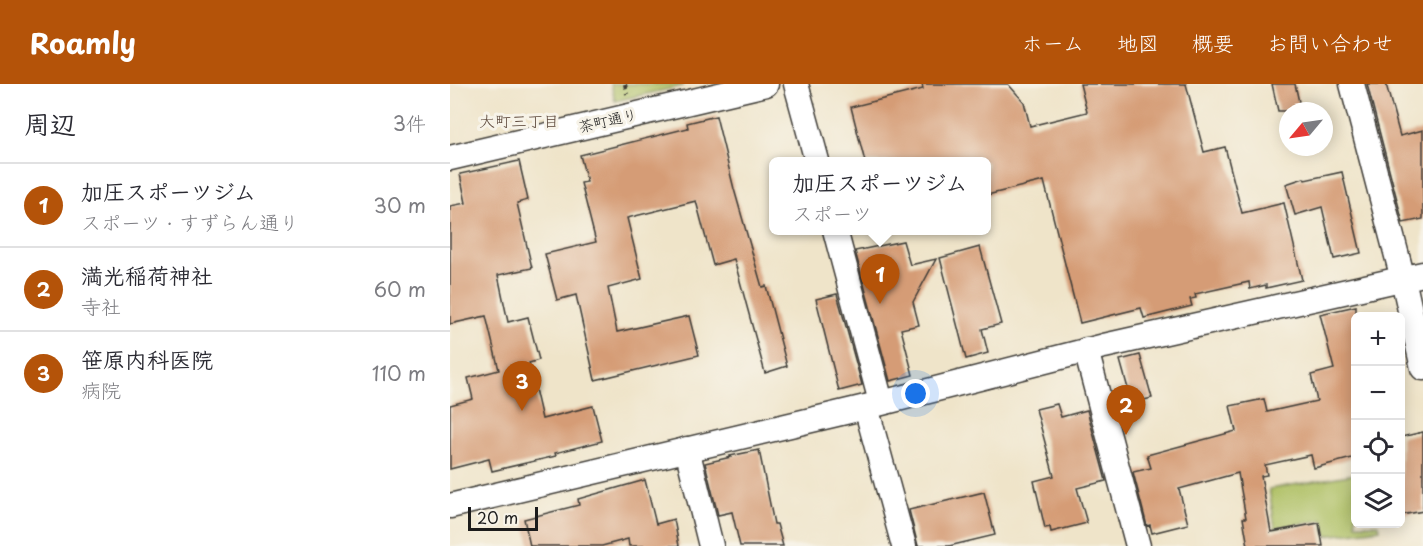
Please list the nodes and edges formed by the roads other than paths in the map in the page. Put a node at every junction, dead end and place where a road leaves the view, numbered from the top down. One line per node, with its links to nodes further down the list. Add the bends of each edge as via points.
1 (766, 84): 5 (street, 茶町通り)
2 (796, 84): 4 (street)
3 (1352, 84): 7 (street)
4 (816, 157)
5 (450, 158)
6 (836, 235): 10 (street)
7 (1413, 277): 8 (street); 9 (street)
8 (1086, 350): 10 (street); 15 (street)
9 (1423, 368)
10 (874, 404): 11 (street); 14 (street)
11 (687, 450): 12 (street); 13 (street)
12 (450, 506)
13 (711, 546)
14 (904, 546)
15 (1138, 546)

